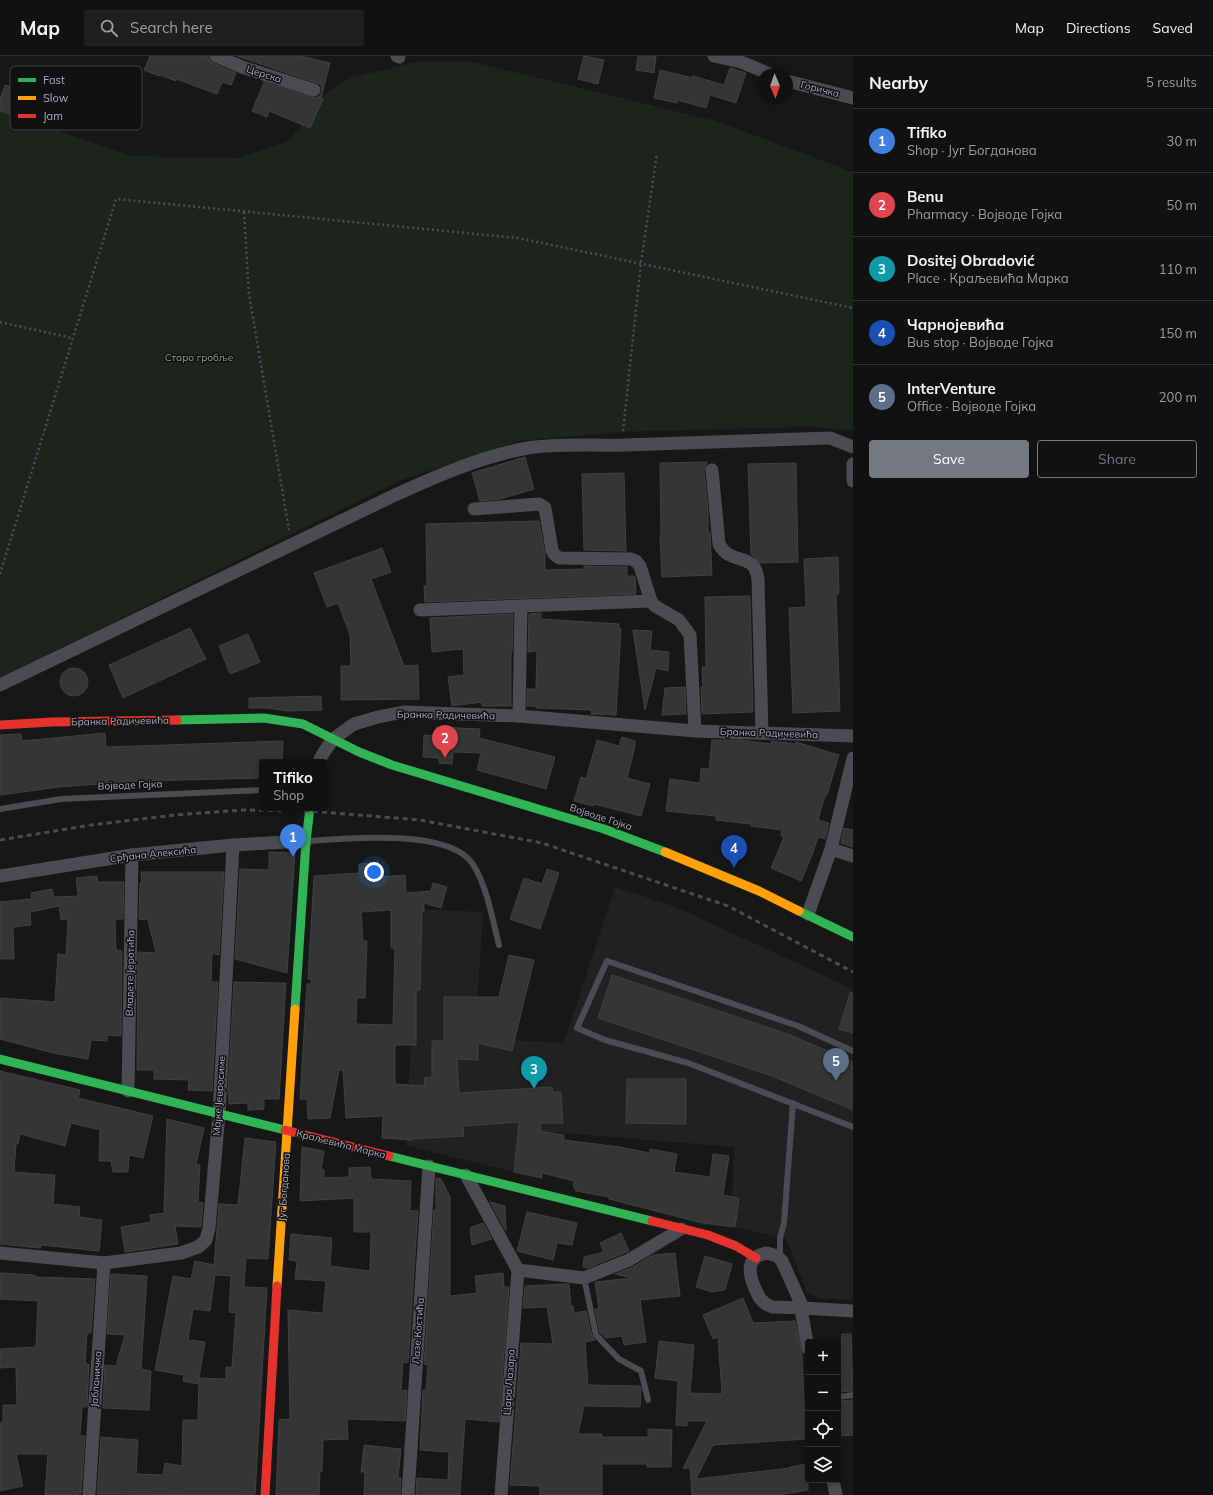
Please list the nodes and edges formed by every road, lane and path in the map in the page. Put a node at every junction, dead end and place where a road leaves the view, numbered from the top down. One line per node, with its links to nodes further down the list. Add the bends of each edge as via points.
1 (216, 56): 5 (street, Церска)
2 (714, 56): 3 (street)
3 (757, 69)
4 (793, 83): 6 (street, Горичка)
5 (314, 90)
6 (853, 98)
7 (657, 153): 9 (path)
8 (244, 212): 9 (path, via 518,238); 12 (path, via 116,199); 19 (path, via 249,294)
9 (641, 263): 10 (path); 13 (path)
10 (853, 308)
11 (0, 322): 12 (path)
12 (72, 338): 20 (path)
13 (621, 445): 14 (street, via 830,438); 19 (street, via 551,445 526,448 493,457 436,477)
14 (853, 447)
15 (853, 465): 17 (street)
16 (712, 470): 28 (street, via 719,544 729,555 748,561 757,570)
17 (853, 481)
18 (474, 509): 21 (street, via 539,504 543,506 552,550 556,556 562,559 631,558 640,566)
19 (292, 545): 24 (street)
20 (0, 574)
21 (651, 601): 22 (street); 27 (street, via 679,620 690,635)
22 (521, 606): 23 (street); 25 (street)
23 (420, 610)
24 (0, 686)
25 (519, 716): 27 (street, Бранка Радичевића); 30 (street, Бранка Радичевића, via 403,712 354,724)
26 (0, 725): 30 (street, Бранка Радичевића, via 264,718 303,724)
27 (695, 731): 28 (street, Бранка Радичевића)
28 (762, 733): 29 (street, Бранка Радичевића)
29 (853, 736)
30 (334, 739): 32 (street); 42 (street, Војводе Гојка, via 392,765 604,829 708,869)
31 (853, 758): 38 (street)
32 (320, 759)
33 (259, 790): 34 (lane, Војводе Гојка, via 61,799)
34 (0, 809)
35 (310, 811): 36 (street, Југ Богданова)
36 (306, 841): 37 (street, Срђана Алексића); 44 (lane, via 396,837 430,842 464,854 474,865 484,888); 51 (street, Југ Богданова)
37 (233, 845): 39 (street, Срђана Алексића); 49 (street, Мајке Јевросиме)
38 (831, 849): 40 (street); 42 (street)
39 (132, 855): 41 (street, Срђана Алексића); 47 (street, Владете Јеротића)
40 (853, 856)
41 (0, 876)
42 (808, 914): 43 (street, Војводе Гојка)
43 (853, 937)
44 (499, 944)
45 (853, 1050): 48 (lane, via 798,1026 607,961 577,1028 605,1040 688,1062)
46 (0, 1059): 47 (street, Краљевића Марка)
47 (128, 1091): 49 (street, Краљевића Марка)
48 (793, 1103): 50 (lane); 57 (lane)
49 (219, 1114): 51 (street, Краљевића Марка); 58 (street, Мајке Јевросиме, via 206,1240 198,1247 181,1253)
50 (853, 1127)
51 (288, 1131): 52 (street, Краљевића Марка); 69 (street, Југ Богданова)
52 (429, 1166): 53 (street, Краљевића Марка); 70 (street, Лазе Костића)
53 (466, 1175): 54 (street, Краљевића Марка); 59 (street)
54 (681, 1229): 56 (street, Краљевића Марка, via 708,1235 736,1246); 60 (street, via 629,1260)
55 (0, 1253): 58 (street)
56 (756, 1258): 57 (street, via 767,1253); 61 (street, via 751,1264 750,1275 760,1299 772,1307)
57 (780, 1258): 61 (street)
58 (104, 1263): 68 (street, Јабланичка)
59 (518, 1270): 60 (street); 71 (street, Цара Лазара)
60 (584, 1278): 66 (lane, via 596,1335 619,1359 641,1371)
61 (802, 1308): 62 (street); 63 (street)
62 (853, 1311)
63 (807, 1339)
64 (853, 1395): 65 (lane)
65 (841, 1397)
66 (648, 1400)
67 (834, 1483): 72 (street)
68 (89, 1495)
69 (265, 1495)
70 (408, 1495)
71 (500, 1495)
72 (836, 1495)

